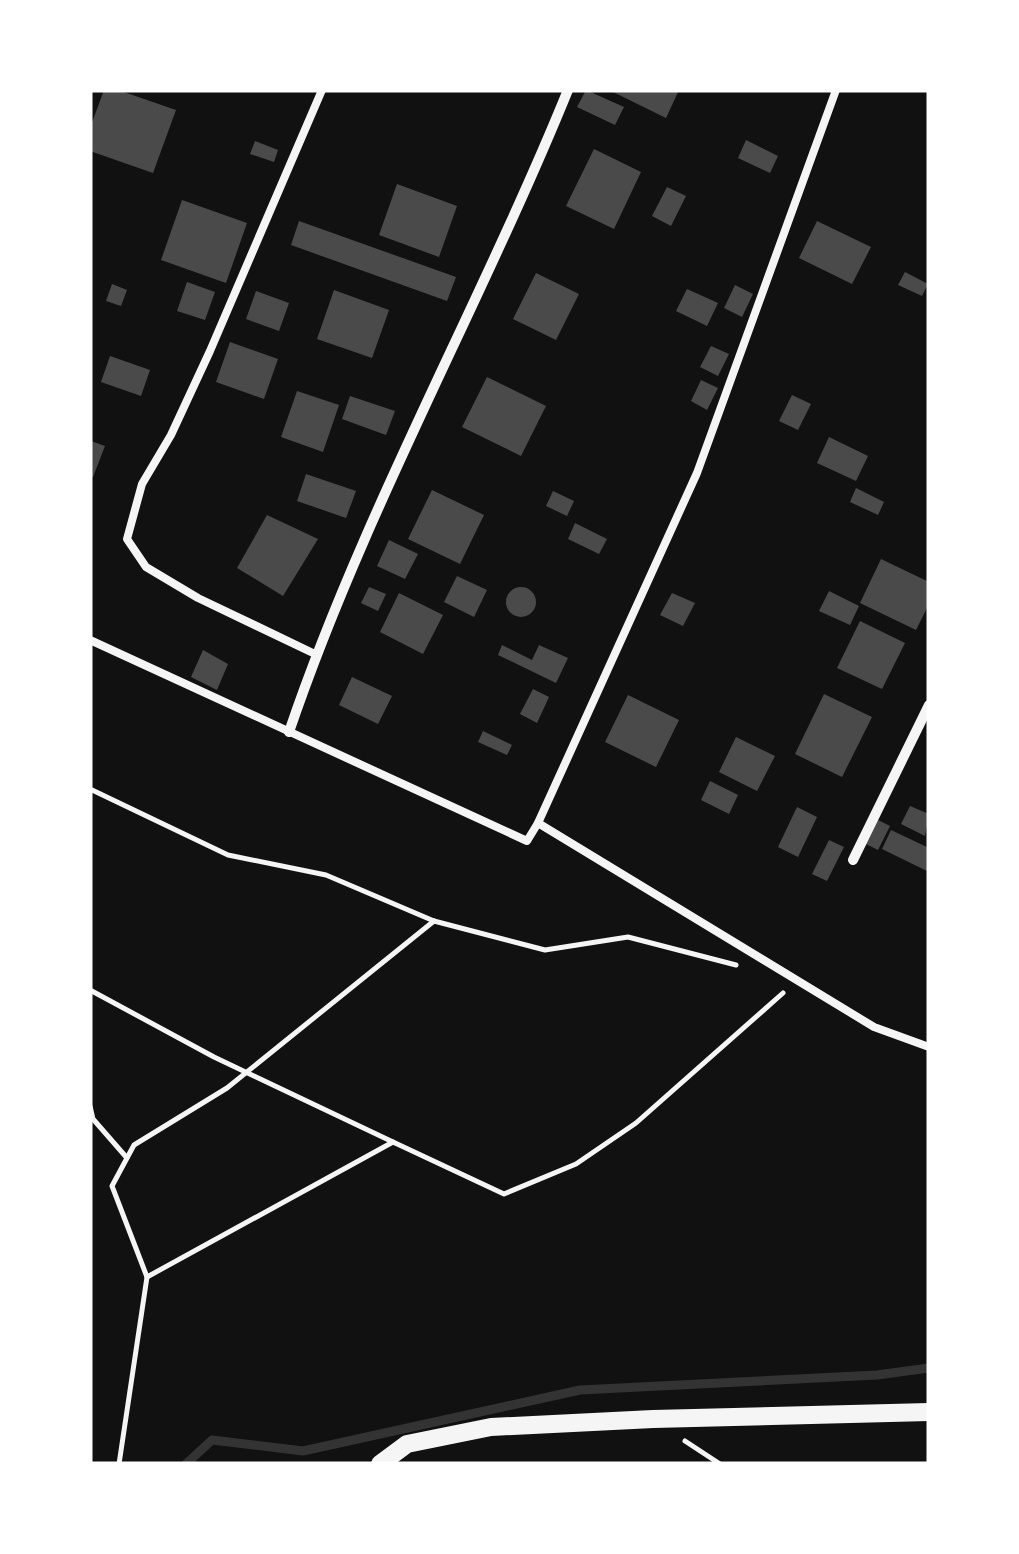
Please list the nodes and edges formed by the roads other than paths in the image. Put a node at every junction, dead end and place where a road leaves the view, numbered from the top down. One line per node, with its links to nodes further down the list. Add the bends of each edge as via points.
1 (322, 90): 5 (lane, via 187,402 142,484 127,539 146,567)
2 (568, 90): 5 (street)
3 (836, 90): 8 (lane, via 697,473)
4 (90, 640): 7 (lane)
5 (316, 654): 7 (street)
6 (929, 705): 9 (street)
7 (289, 732): 8 (lane, via 526,841)
8 (538, 823): 10 (lane, via 874,1027)
9 (852, 860)
10 (929, 1048)
11 (929, 1412): 12 (street, via 491,1427 407,1444)
12 (380, 1464)

